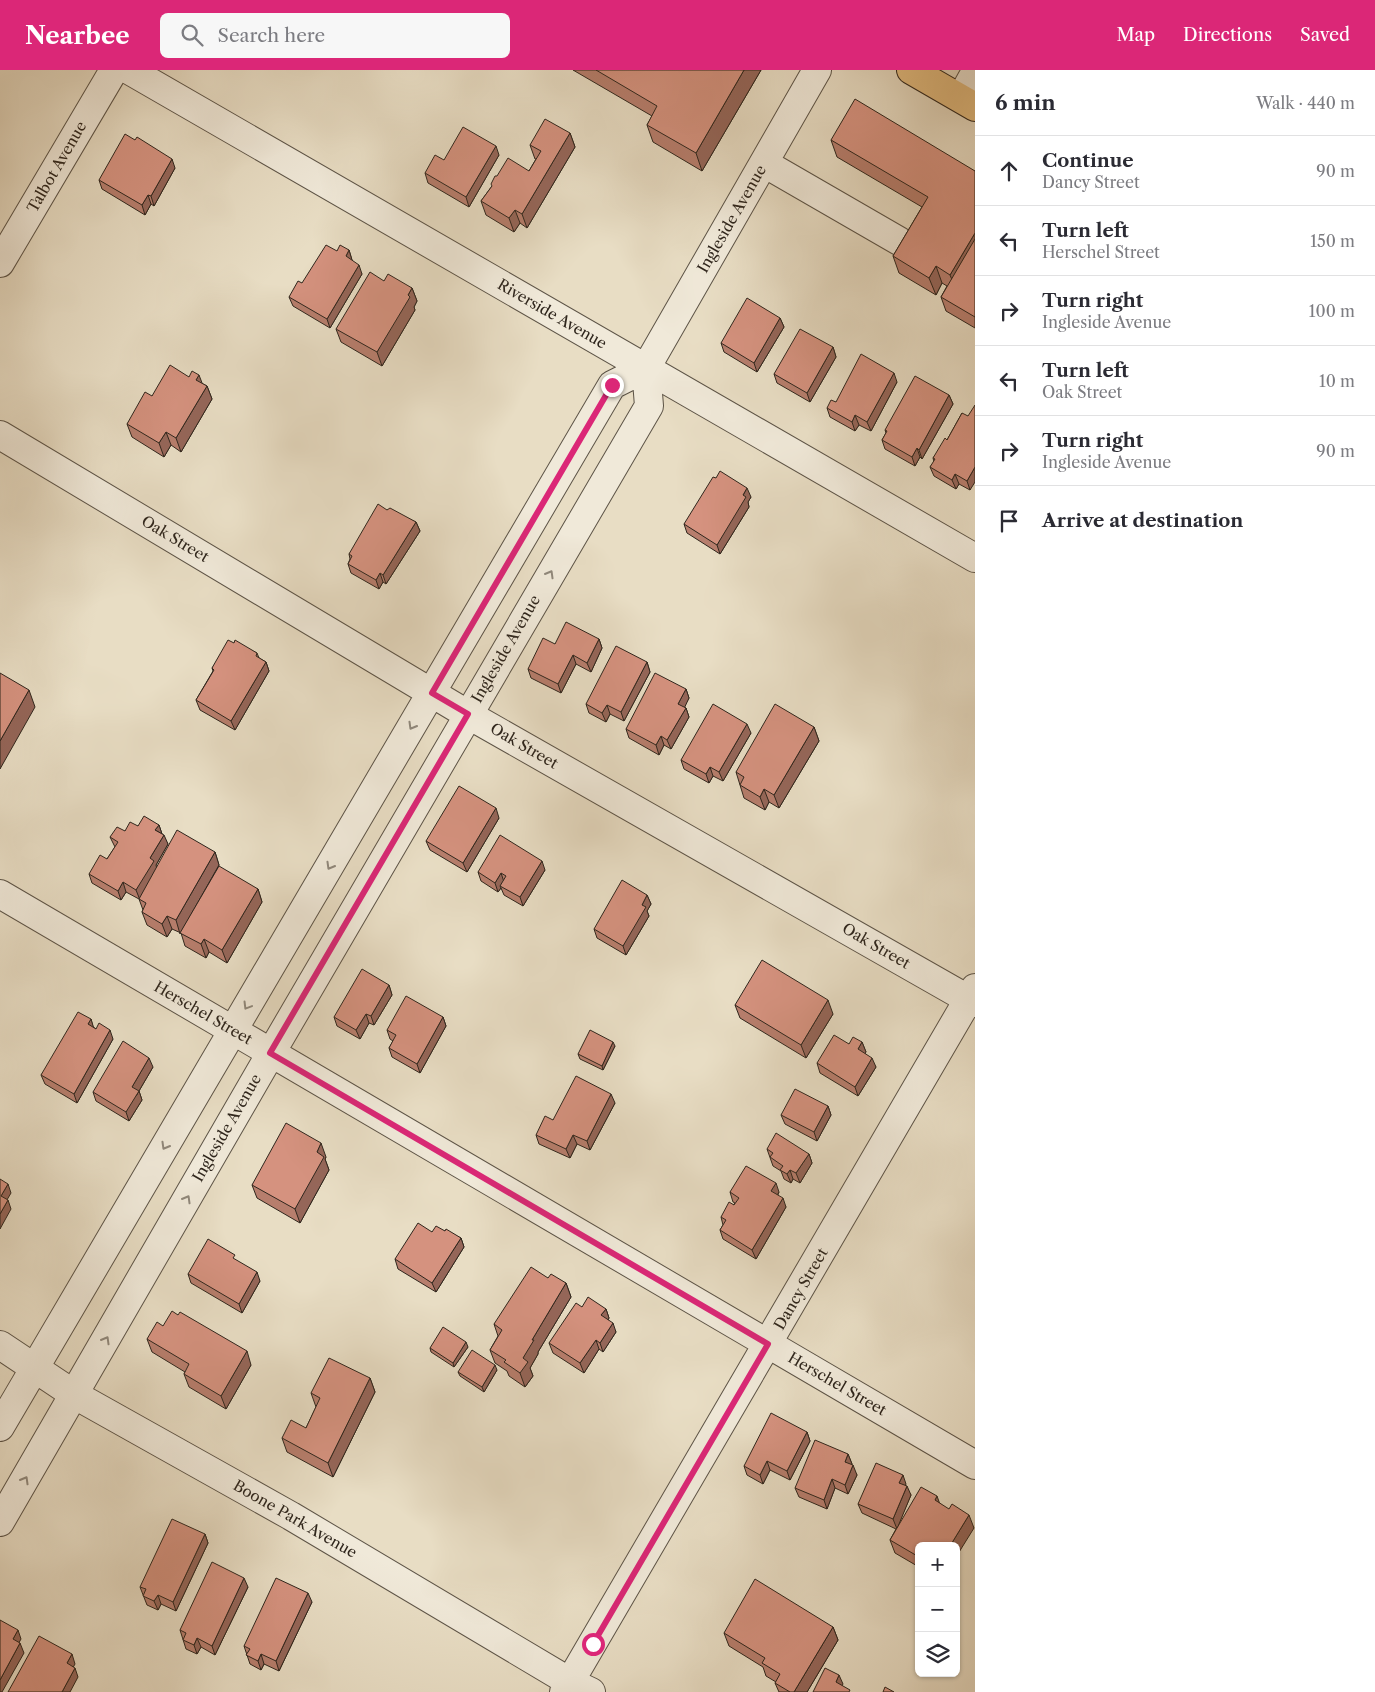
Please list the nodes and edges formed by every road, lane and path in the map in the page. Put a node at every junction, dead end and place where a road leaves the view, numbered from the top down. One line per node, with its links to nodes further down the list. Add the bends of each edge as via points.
1 (114, 70): 9 (street, Talbot Avenue)
2 (129, 70): 10 (street, Riverside Avenue)
3 (817, 70): 7 (street, Ingleside Avenue)
4 (911, 70): 6 (main road)
5 (975, 73): 6 (street)
6 (968, 102)
7 (764, 163): 8 (street); 10 (street, Ingleside Avenue)
8 (899, 241)
9 (0, 264)
10 (646, 368): 12 (street, Riverside Avenue); 13 (street, via 612,385); 14 (street, Ingleside Avenue, one-way to 10, via 649,406)
11 (0, 434): 13 (street, Oak Street)
12 (975, 558)
13 (432, 693): 14 (street, Oak Street); 17 (street, one-way to 17)
14 (468, 714): 16 (street, Oak Street); 18 (street, Ingleside Avenue)
15 (0, 894): 17 (street, Herschel Street)
16 (973, 997): 19 (street, Dancy Street)
17 (233, 1030): 18 (street, Herschel Street); 21 (street, one-way to 21)
18 (270, 1053): 19 (street, Herschel Street); 22 (street, Ingleside Avenue, one-way to 18)
19 (768, 1344): 24 (street, Herschel Street); 26 (street, Dancy Street)
20 (0, 1345): 21 (street, Boone Park Avenue)
21 (34, 1368): 22 (street, Boone Park Avenue); 23 (street)
22 (75, 1395): 25 (street, Ingleside Avenue, one-way to 22); 26 (street, Boone Park Avenue, via 291,1516)
23 (0, 1427)
24 (975, 1465)
25 (0, 1522)
26 (575, 1689)

